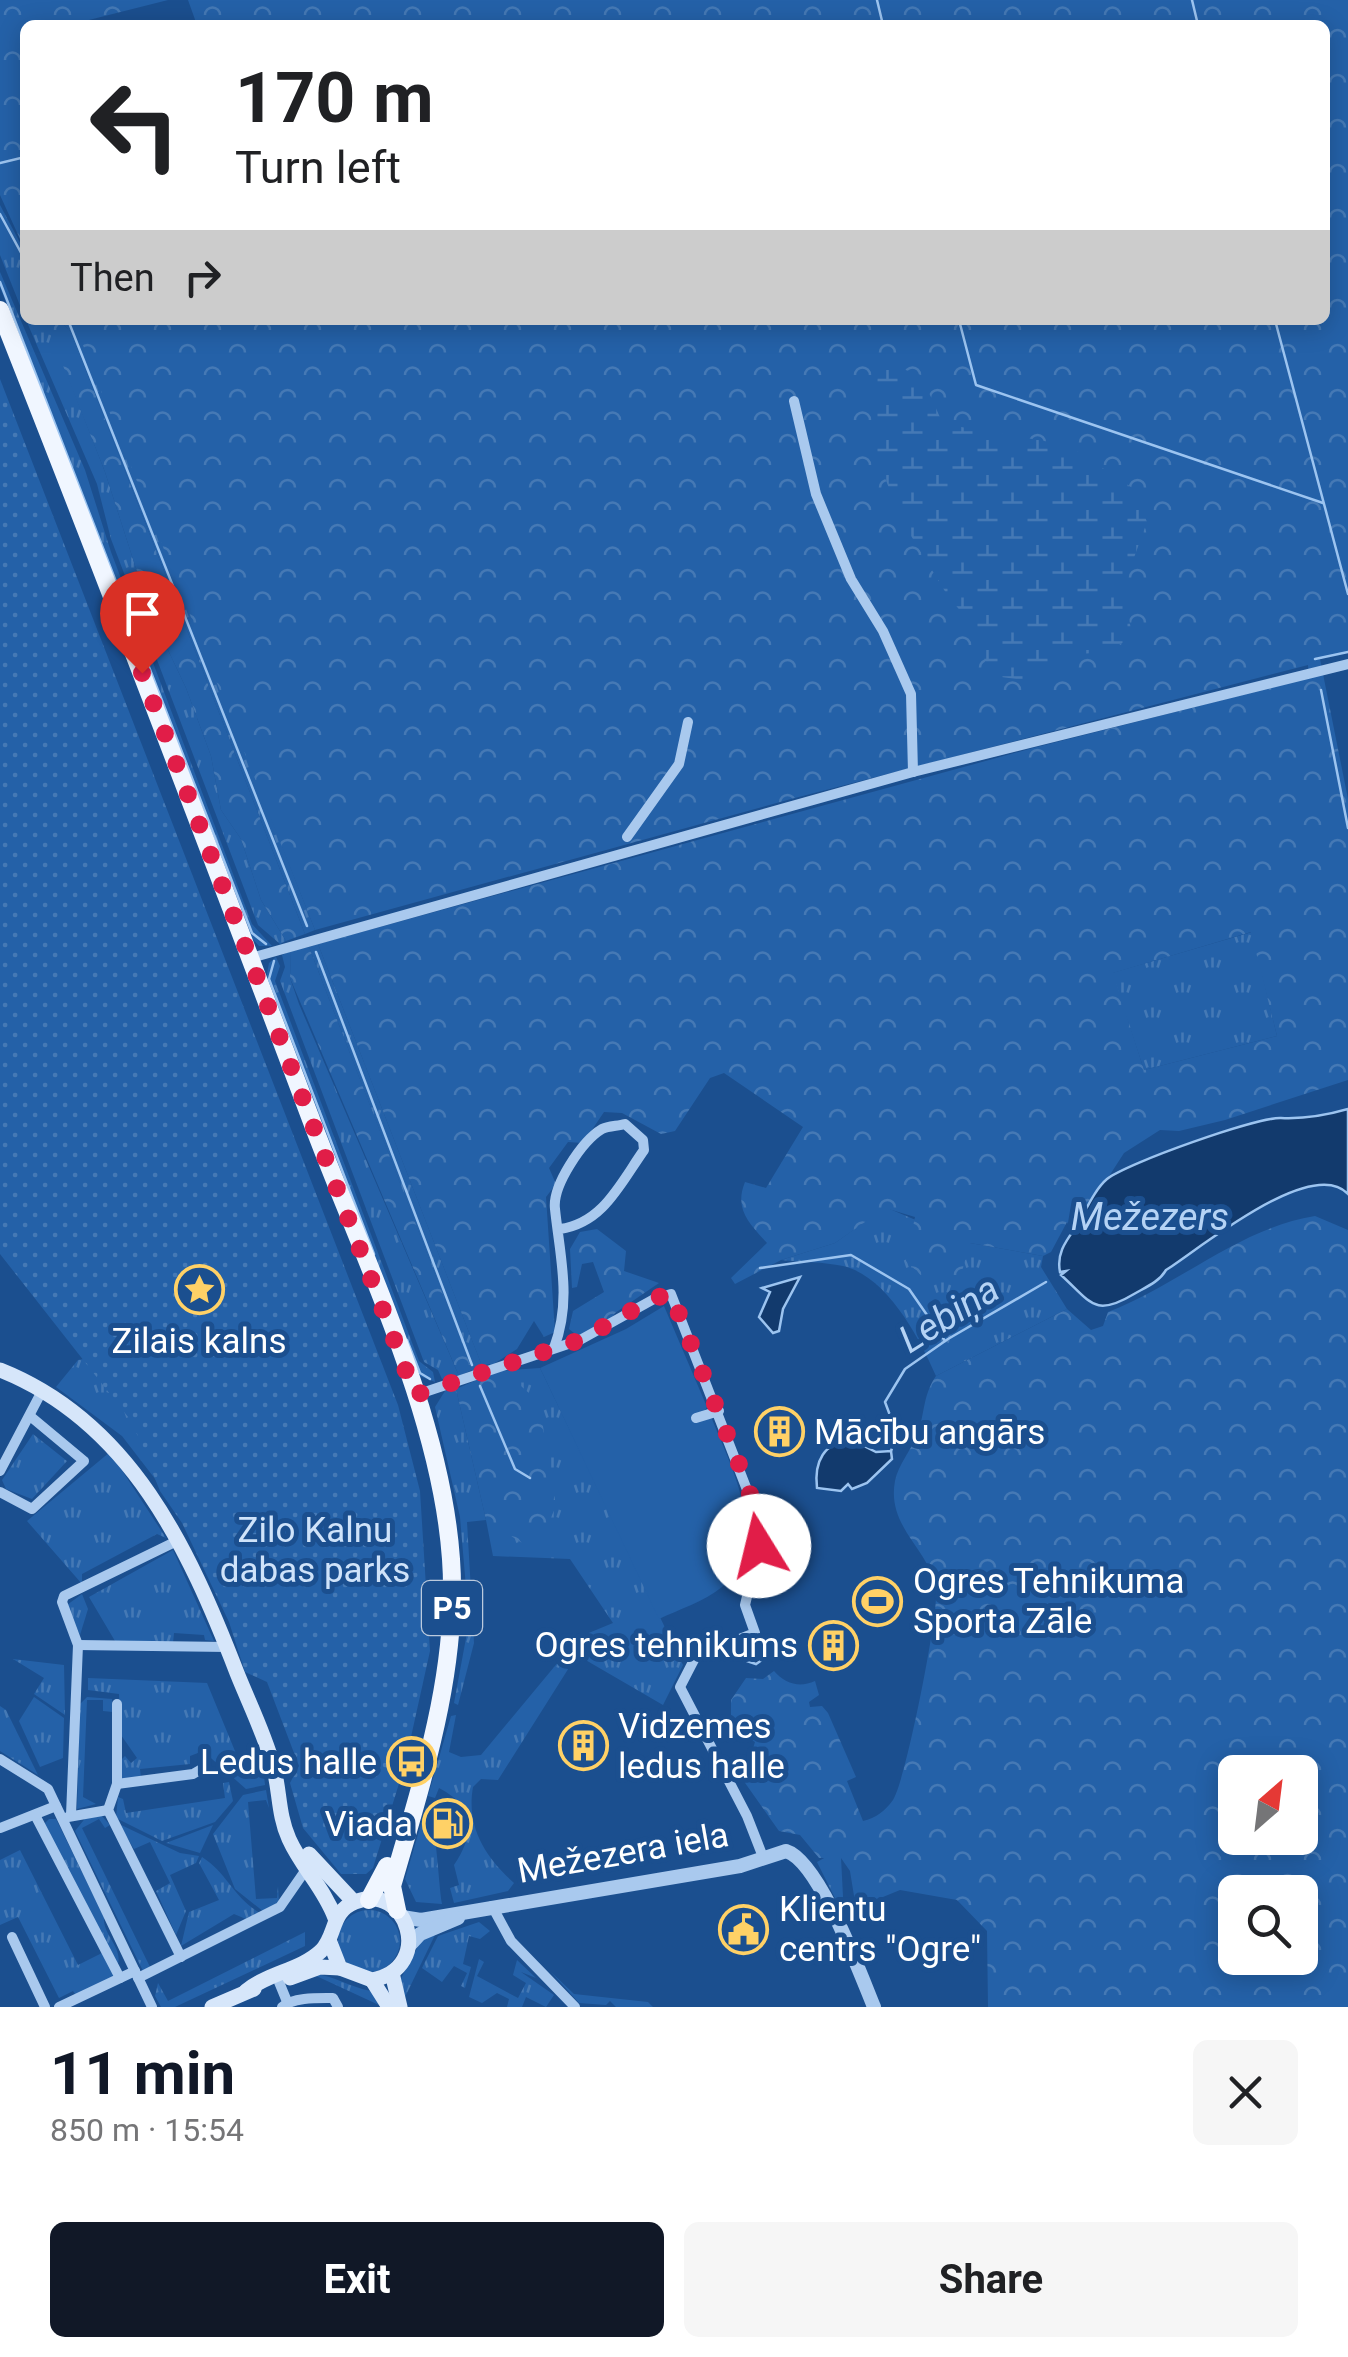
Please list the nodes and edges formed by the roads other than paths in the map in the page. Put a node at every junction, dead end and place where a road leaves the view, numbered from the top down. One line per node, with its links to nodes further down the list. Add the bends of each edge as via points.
1 (0, 310): 7 (main road, P5)
2 (794, 401): 5 (street, via 816,494 911,694)
3 (1348, 664): 5 (street)
4 (688, 722): 6 (street, via 680,764)
5 (913, 772): 7 (street)
6 (628, 836)
7 (251, 958): 12 (main road, P5)
8 (560, 1228): 8 (street, via 556,1194 570,1168 603,1128 624,1124 643,1140 644,1150 595,1218); 9 (street, via 564,1300)
9 (554, 1348): 12 (street); 13 (street, via 671,1294)
10 (0, 1370): 11 (main road)
11 (42, 1391): 14 (street); 18 (main road, via 115,1447)
12 (415, 1395): 30 (main road, P5, via 442,1491 452,1599 440,1706)
13 (719, 1412): 15 (street); 32 (street, via 760,1536 745,1599 755,1633 696,1656 680,1687)
14 (30, 1416): 16 (street); 17 (street, via 84,1461 32,1509)
15 (696, 1418)
16 (0, 1471)
17 (0, 1492)
18 (179, 1540): 19 (street, via 64,1596); 20 (main road)
19 (78, 1644): 20 (street); 28 (street)
20 (227, 1647): 29 (main road, via 273,1766)
21 (117, 1704): 24 (street)
22 (0, 1759): 25 (street, via 48,1789)
23 (205, 1767): 24 (street)
24 (117, 1784): 26 (street)
25 (56, 1806): 27 (street); 28 (street)
26 (108, 1810): 28 (street); 41 (street)
27 (35, 1815): 31 (street); 45 (street)
28 (67, 1817): 44 (street)
29 (282, 1820): 33 (main road); 34 (main road)
30 (408, 1820): 34 (main road, P5); 36 (main road, P5, via 392,1886)
31 (0, 1828)
32 (763, 1857): 35 (street, Mežezera iela); 58 (street, via 786,1851 800,1858)
33 (307, 1868): 37 (main road); 41 (street, via 280,1907)
34 (362, 1901): 36 (main road); 37 (main road, P5)
35 (492, 1906): 36 (street, Mežezera iela, via 420,1920); 40 (street, Mežezera iela, via 435,1927); 57 (street, via 511,1942)
36 (400, 1914): 40 (main road, P5)
37 (335, 1918): 39 (main road)
38 (12, 1938): 50 (street)
39 (329, 1940): 42 (main road); 48 (main road, via 319,1953)
40 (409, 1946): 43 (main road)
41 (181, 1957): 44 (street)
42 (340, 1968): 46 (main road); 47 (main road, via 320,1967)
43 (392, 1973): 46 (main road); 56 (main road)
44 (137, 1974): 45 (street); 52 (street)
45 (120, 1978): 51 (street)
46 (372, 1980): 55 (main road)
47 (278, 1982): 48 (main road); 49 (street)
48 (246, 1991): 53 (main road)
49 (286, 2005): 54 (street, via 334,1998)
50 (45, 2007)
51 (59, 2007)
52 (152, 2007)
53 (212, 2007)
54 (338, 2007)
55 (389, 2007)
56 (400, 2007)
57 (575, 2007)
58 (874, 2007)

